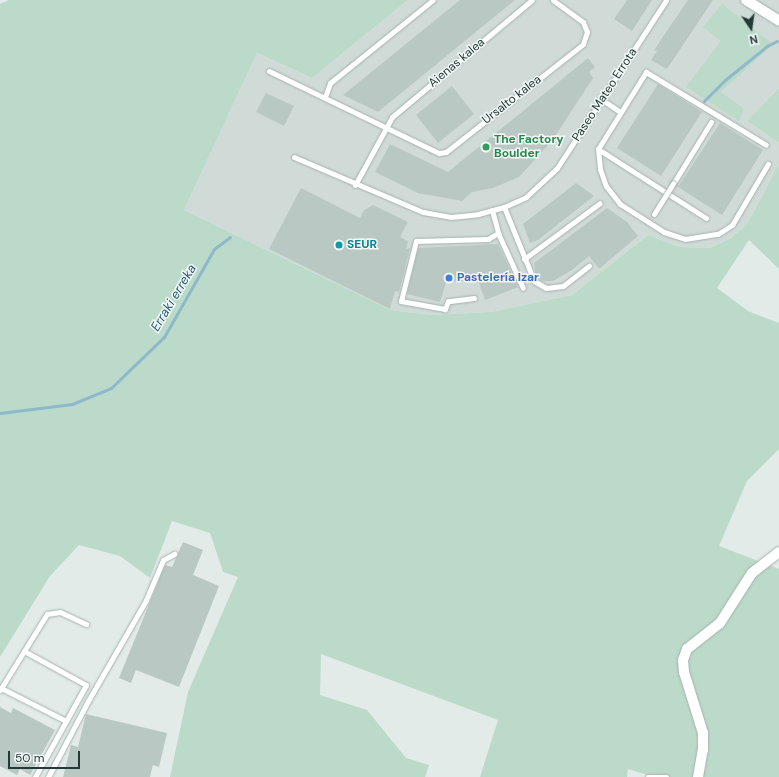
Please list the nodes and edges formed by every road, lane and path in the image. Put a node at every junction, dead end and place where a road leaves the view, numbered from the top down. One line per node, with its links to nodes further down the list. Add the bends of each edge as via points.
1 (434, 0): 8 (lane, via 330,83)
2 (532, 0): 12 (lane, Aienas kalea, via 392,117)
3 (553, 0): 12 (lane, Ursalto kalea, via 583,22 587,32 583,44 446,152 439,154)
4 (666, 0): 9 (lane, Paseo Mateo Errota)
5 (746, 0): 6 (street)
6 (779, 21)
7 (269, 71): 8 (lane, Ursalto kalea)
8 (325, 97): 12 (lane, Ursalto kalea)
9 (601, 99): 10 (lane); 19 (lane, Paseo Mateo Errota, via 557,168 526,197)
10 (620, 112): 13 (lane, via 646,72); 14 (lane)
11 (712, 122): 22 (lane, bridge)
12 (384, 128): 17 (lane)
13 (766, 145)
14 (598, 149): 21 (lane); 22 (lane, via 600,170 606,186 620,204)
15 (294, 157): 17 (lane, Paseo Mateo Errota)
16 (768, 164): 22 (lane, via 732,225 718,234 685,239 664,232)
17 (355, 184): 20 (lane, Paseo Mateo Errota, via 423,212 451,217)
18 (600, 203): 24 (lane)
19 (504, 207): 20 (lane, Paseo Mateo Errota); 24 (lane)
20 (492, 210): 23 (lane)
21 (706, 218)
22 (650, 223)
23 (498, 233): 26 (lane); 27 (lane, via 488,240 416,241 401,301 445,309 448,301)
24 (524, 258): 25 (lane, via 534,281 546,288 563,286)
25 (589, 266)
26 (523, 288)
27 (474, 298)
28 (779, 552): 38 (street, via 752,573 720,623 687,649 683,660 684,672 703,733)
29 (174, 554): 35 (lane, via 163,560 146,600)
30 (86, 624): 31 (lane, via 60,612 47,614)
31 (24, 651): 32 (lane); 33 (lane, via 86,685)
32 (1, 689): 33 (lane)
33 (66, 721): 34 (lane)
34 (35, 777)
35 (48, 777)
36 (648, 777): 37 (lane)
37 (666, 777)
38 (698, 777)

